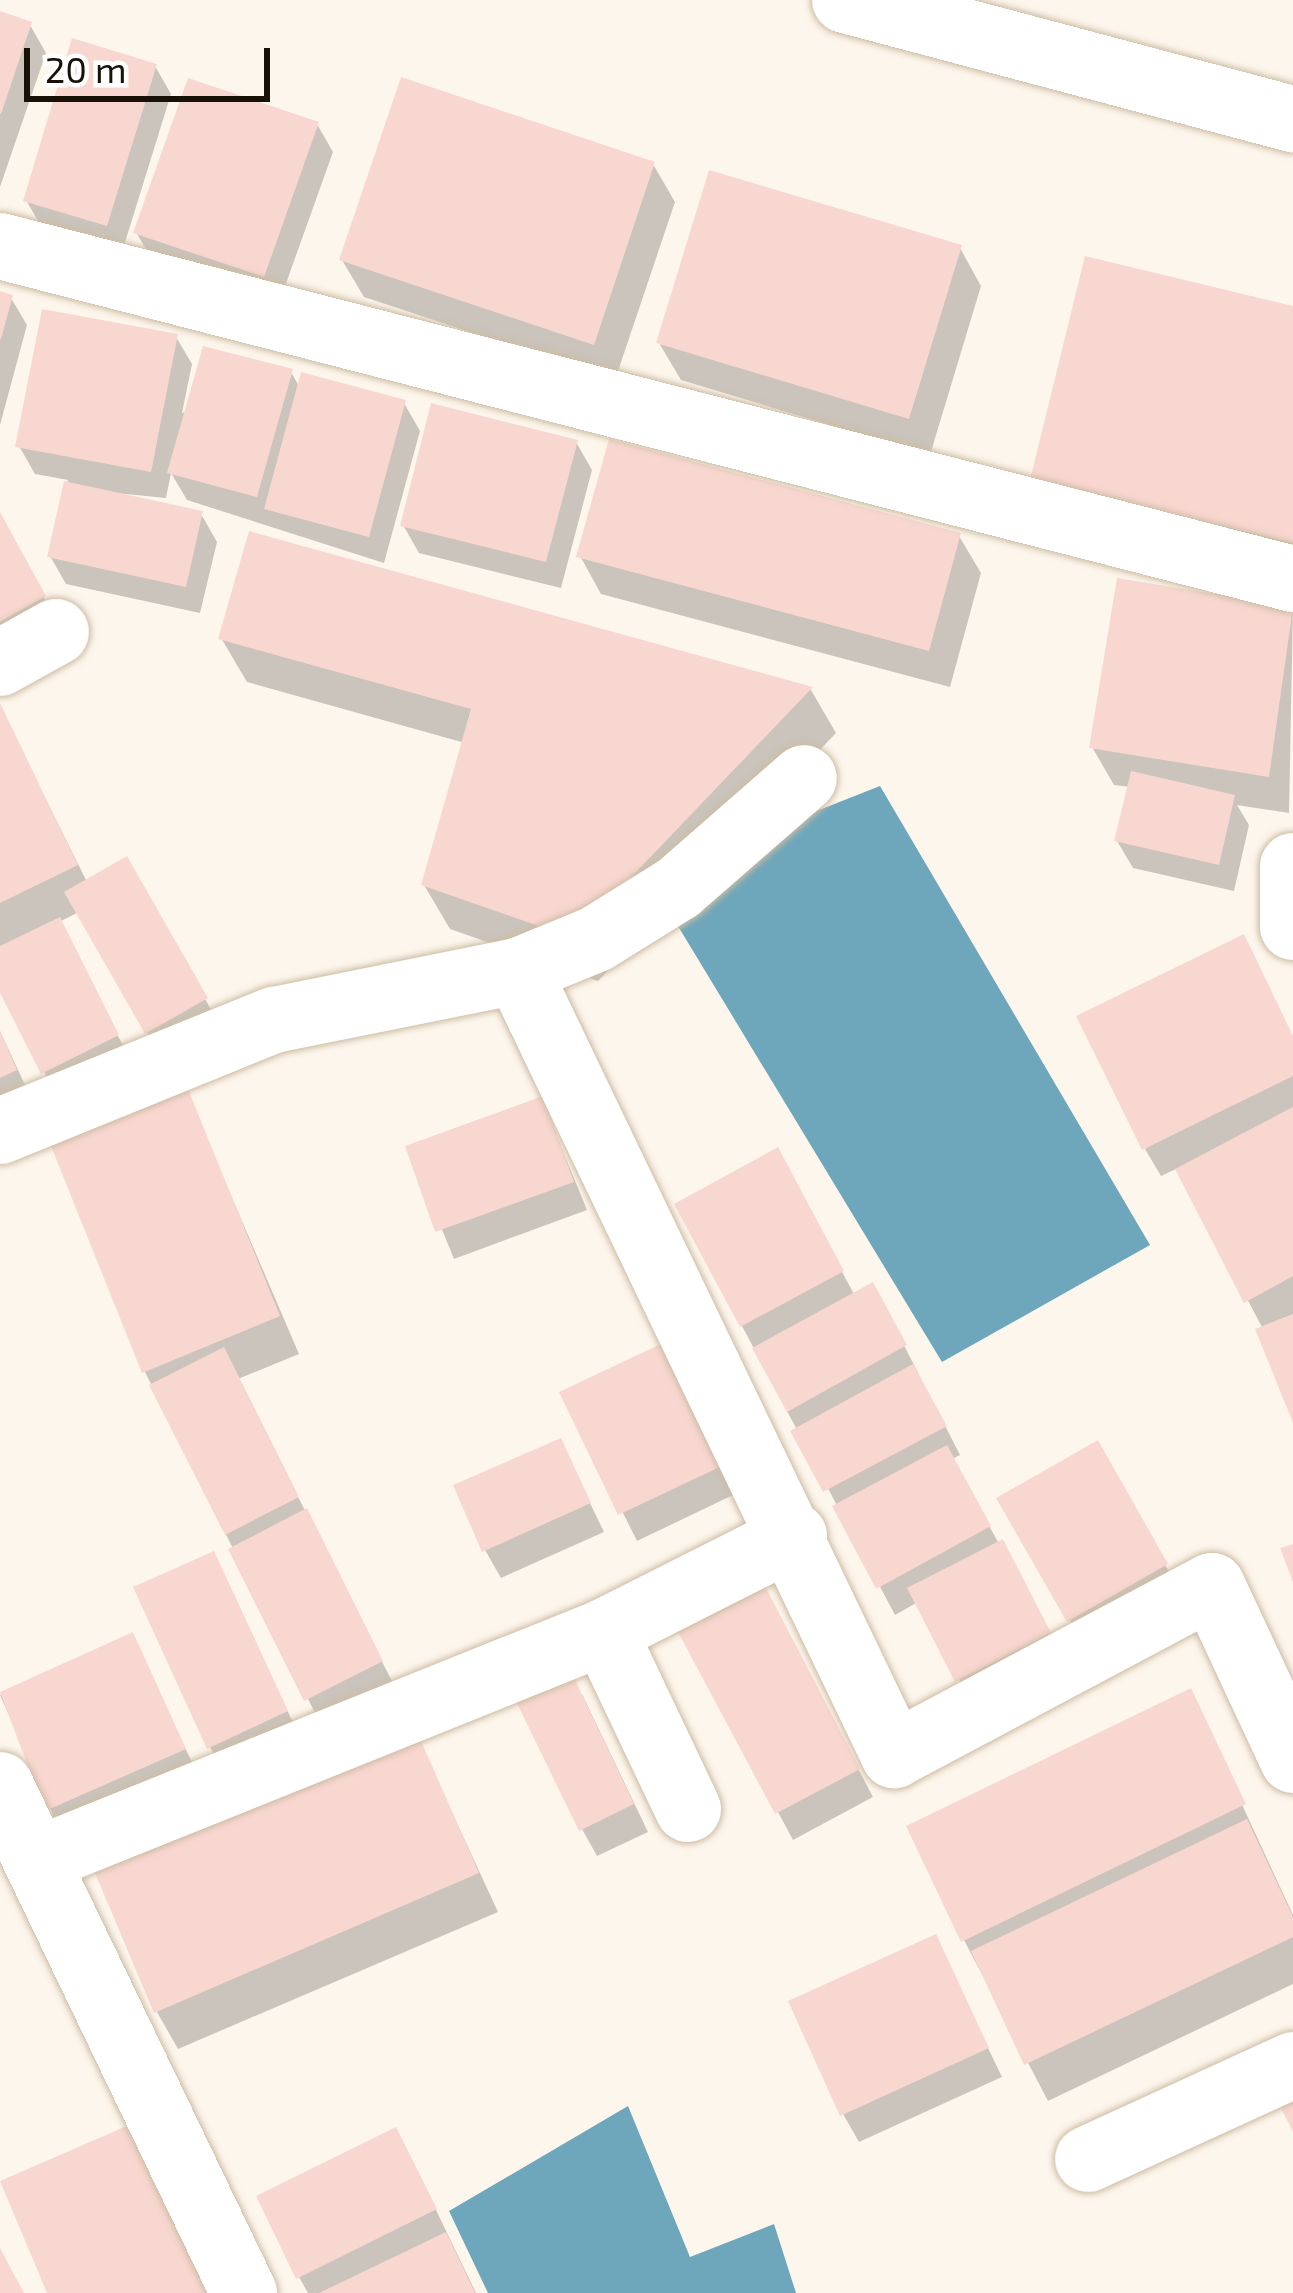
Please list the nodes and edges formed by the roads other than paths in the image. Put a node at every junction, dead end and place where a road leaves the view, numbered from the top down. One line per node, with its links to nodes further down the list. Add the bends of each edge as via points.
1 (845, 0): 2 (street)
2 (1293, 118)
3 (0, 246): 4 (street)
4 (1293, 579)
5 (56, 632): 6 (street)
6 (0, 663)
7 (804, 778): 10 (street, via 678,888 596,939)
8 (1293, 866): 9 (street)
9 (1293, 927)
10 (518, 970): 11 (street, via 274,1020); 12 (street)
11 (0, 1130)
12 (794, 1536): 13 (street); 14 (street, via 894,1755 1212,1586)
13 (604, 1632): 16 (street); 17 (street)
14 (1293, 1760)
15 (0, 1785): 17 (street)
16 (688, 1808)
17 (37, 1861): 20 (street)
18 (1293, 2066): 19 (street)
19 (1088, 2159)
20 (244, 2293)

